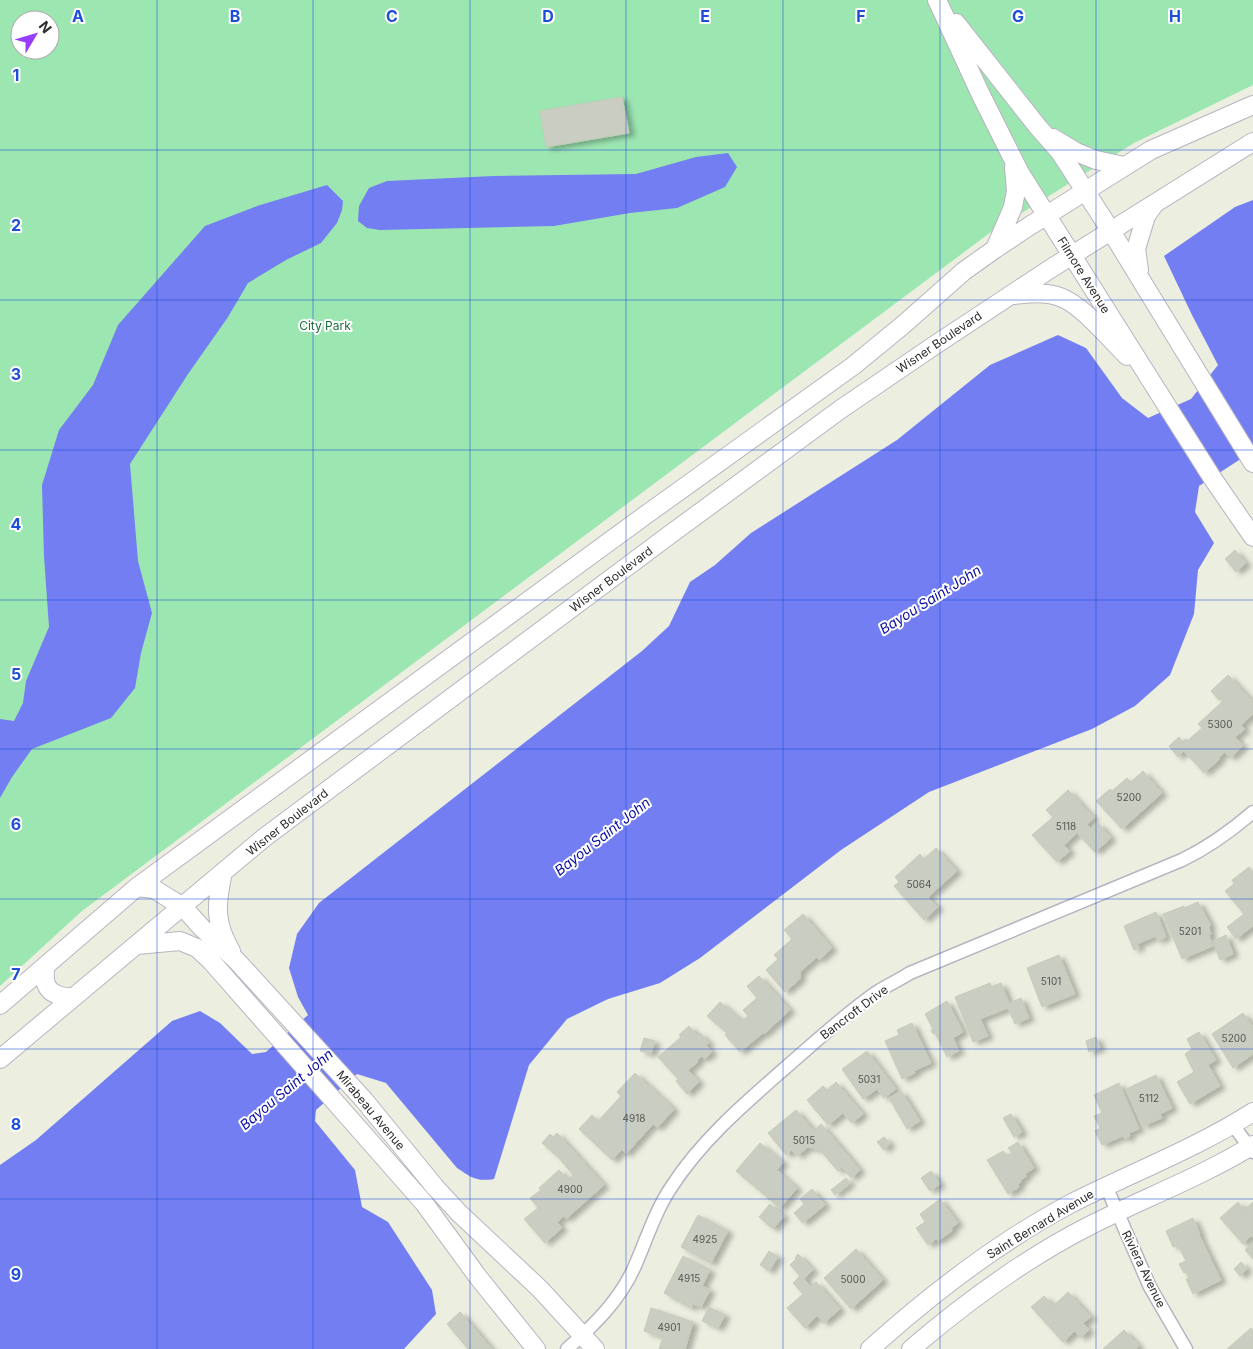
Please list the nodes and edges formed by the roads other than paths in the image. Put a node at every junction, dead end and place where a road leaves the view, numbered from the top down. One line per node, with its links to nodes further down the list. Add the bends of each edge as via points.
1 (938, 0): 3 (street, Filmore Avenue); 5 (street, Filmore Avenue)
2 (1253, 105): 6 (street, via 1151,150)
3 (1042, 132): 6 (street, via 1076,152); 7 (street, Filmore Avenue, via 1060,152)
4 (1253, 142): 8 (street, Wisner Boulevard)
5 (1014, 161): 9 (street, Filmore Avenue); 11 (street, via 1014,201)
6 (1124, 166): 7 (street)
7 (1085, 191): 9 (street); 10 (street, Filmore Avenue)
8 (1155, 203): 10 (street, Wisner Boulevard); 13 (street, via 1146,216 1136,249)
9 (1046, 215): 11 (street); 12 (street, Filmore Avenue)
10 (1111, 231): 12 (street, Wisner Boulevard); 13 (street, Filmore Avenue)
11 (995, 249): 20 (street, via 964,271 853,366)
12 (1072, 255): 14 (street, Wisner Boulevard); 15 (street, Filmore Avenue)
13 (1140, 278): 16 (street, Filmore Avenue)
14 (1010, 295): 15 (street, via 1038,293 1060,297 1082,312); 19 (street, Wisner Boulevard, via 841,409 691,518 265,837)
15 (1147, 375): 17 (street, Filmore Avenue)
16 (1251, 460)
17 (1253, 538)
18 (1253, 812): 33 (street, Bancroft Drive, via 1207,848 910,973 842,1018 735,1112 697,1151 671,1187 622,1291)
19 (223, 872): 21 (street, Wisner Boulevard); 23 (street, via 218,913 222,936)
20 (137, 887): 21 (street, Mirabeau Avenue, via 154,889); 24 (street)
21 (183, 907): 22 (street, Wisner Boulevard); 23 (street, Mirabeau Avenue)
22 (137, 945): 25 (street, Wisner Boulevard); 35 (street, Mirabeau Avenue, via 180,941 196,948 210,961 424,1203)
23 (236, 960): 33 (street, Mirabeau Avenue, via 364,1100 459,1214 540,1289)
24 (45, 967): 25 (street, via 46,984 51,990 57,995); 26 (street)
25 (74, 997): 27 (street, Wisner Boulevard)
26 (0, 1005)
27 (0, 1059)
28 (1253, 1112): 29 (street, Saint Bernard Avenue)
29 (1233, 1125): 30 (street); 31 (street, Saint Bernard Avenue)
30 (1252, 1148): 32 (street, Saint Bernard Avenue)
31 (1106, 1186): 32 (street, Riviera Avenue); 34 (street, Saint Bernard Avenue, via 1001,1246 948,1283)
32 (1117, 1212): 38 (street, Saint Bernard Avenue, via 1040,1253 994,1283); 39 (street, Riviera Avenue, via 1150,1287)
33 (583, 1335): 36 (street, Bancroft Drive); 37 (street, Mirabeau Avenue)
34 (879, 1346)
35 (536, 1349)
36 (567, 1349)
37 (595, 1349)
38 (911, 1349)
39 (1186, 1349)

